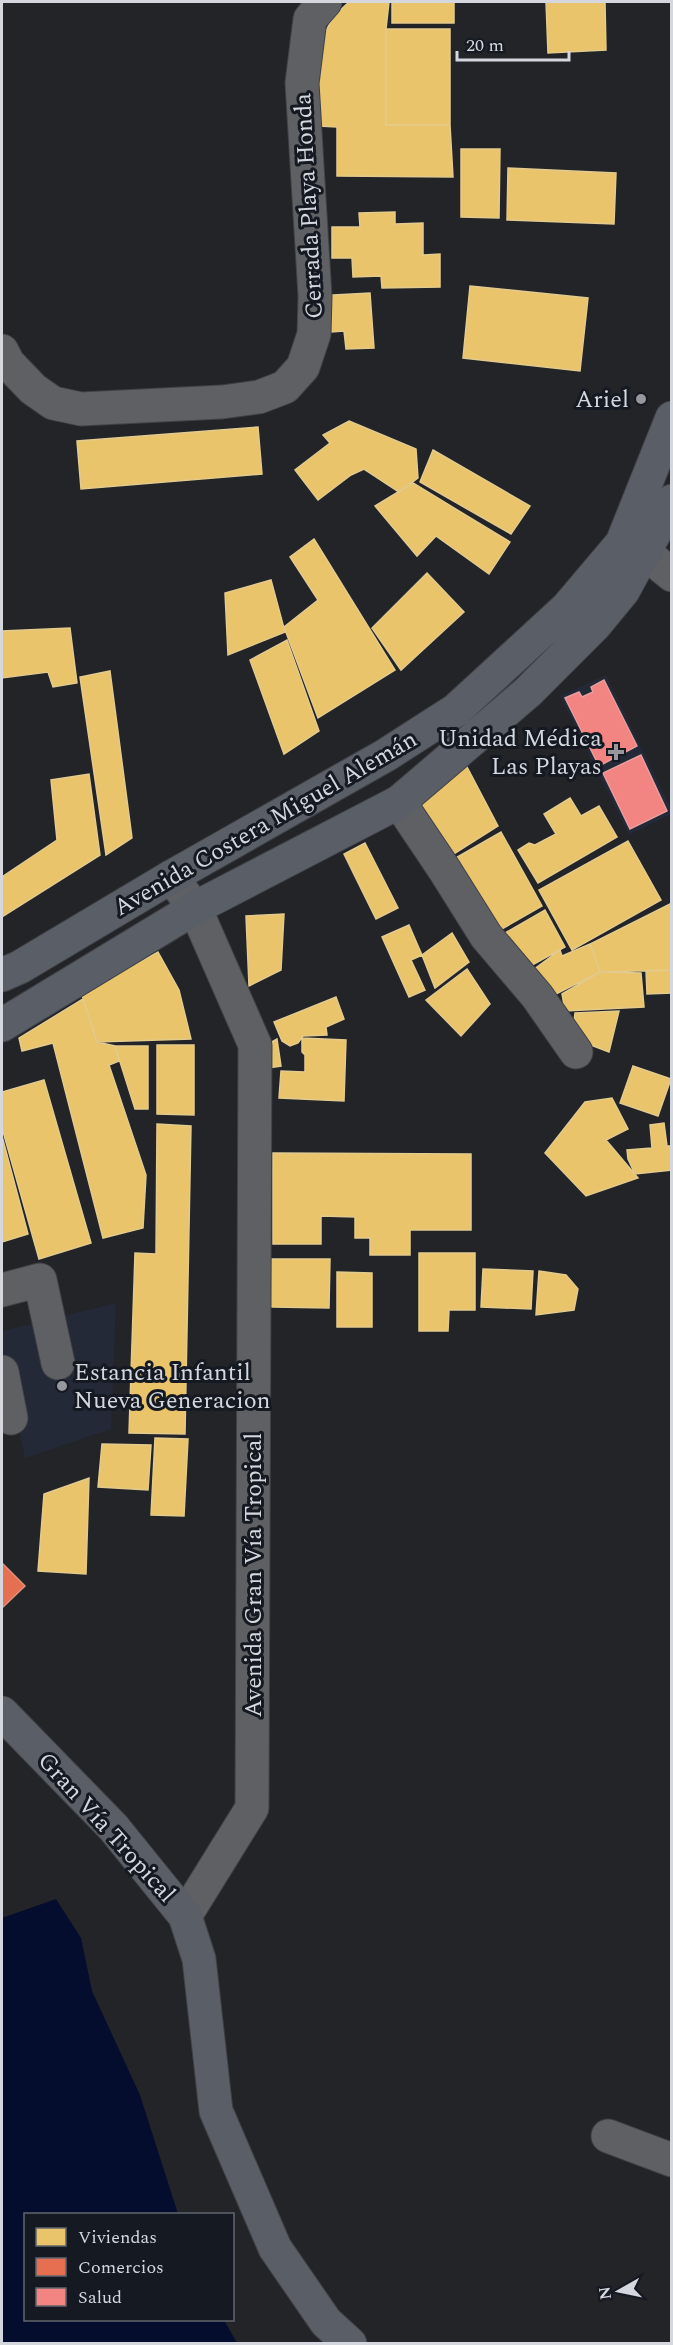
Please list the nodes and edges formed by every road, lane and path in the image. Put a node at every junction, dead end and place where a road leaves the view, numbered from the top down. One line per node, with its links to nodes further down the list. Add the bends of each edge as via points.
1 (325, 2): 2 (street, Cerrada Playa Honda, via 310,19 302,83 314,334 303,367 285,387 259,397 222,402 81,409 53,403 33,389)
2 (2, 351)
3 (672, 418): 5 (main road, Avenida Costera Miguel Alemán)
4 (672, 501): 5 (main road, Avenida Costera Miguel Alemán)
5 (634, 548): 6 (street); 7 (main road, Avenida Costera Miguel Alemán, via 624,591 578,641 528,692); 8 (main road, Avenida Costera Miguel Alemán, via 456,710 386,755)
6 (672, 575)
7 (399, 802): 9 (main road, Avenida Costera Miguel Alemán); 12 (street, via 486,936 537,996)
8 (171, 877): 9 (street, Avenida Gran Vía Tropical); 10 (main road, Avenida Costera Miguel Alemán)
9 (195, 908): 11 (main road, Avenida Costera Miguel Alemán); 18 (street, Avenida Gran Vía Tropical, via 255,1045 252,1808)
10 (2, 975)
11 (2, 1025)
12 (576, 1052)
13 (2, 1290): 14 (street, via 40,1280)
14 (58, 1363)
15 (2, 1372): 16 (street)
16 (12, 1418)
17 (2, 1713): 18 (main road, Gran Vía Tropical, via 113,1827)
18 (185, 1916): 21 (main road, Gran Vía Tropical, via 198,1959 216,2111 274,2248 326,2322)
19 (608, 2136): 20 (street)
20 (672, 2160)
21 (350, 2343)

